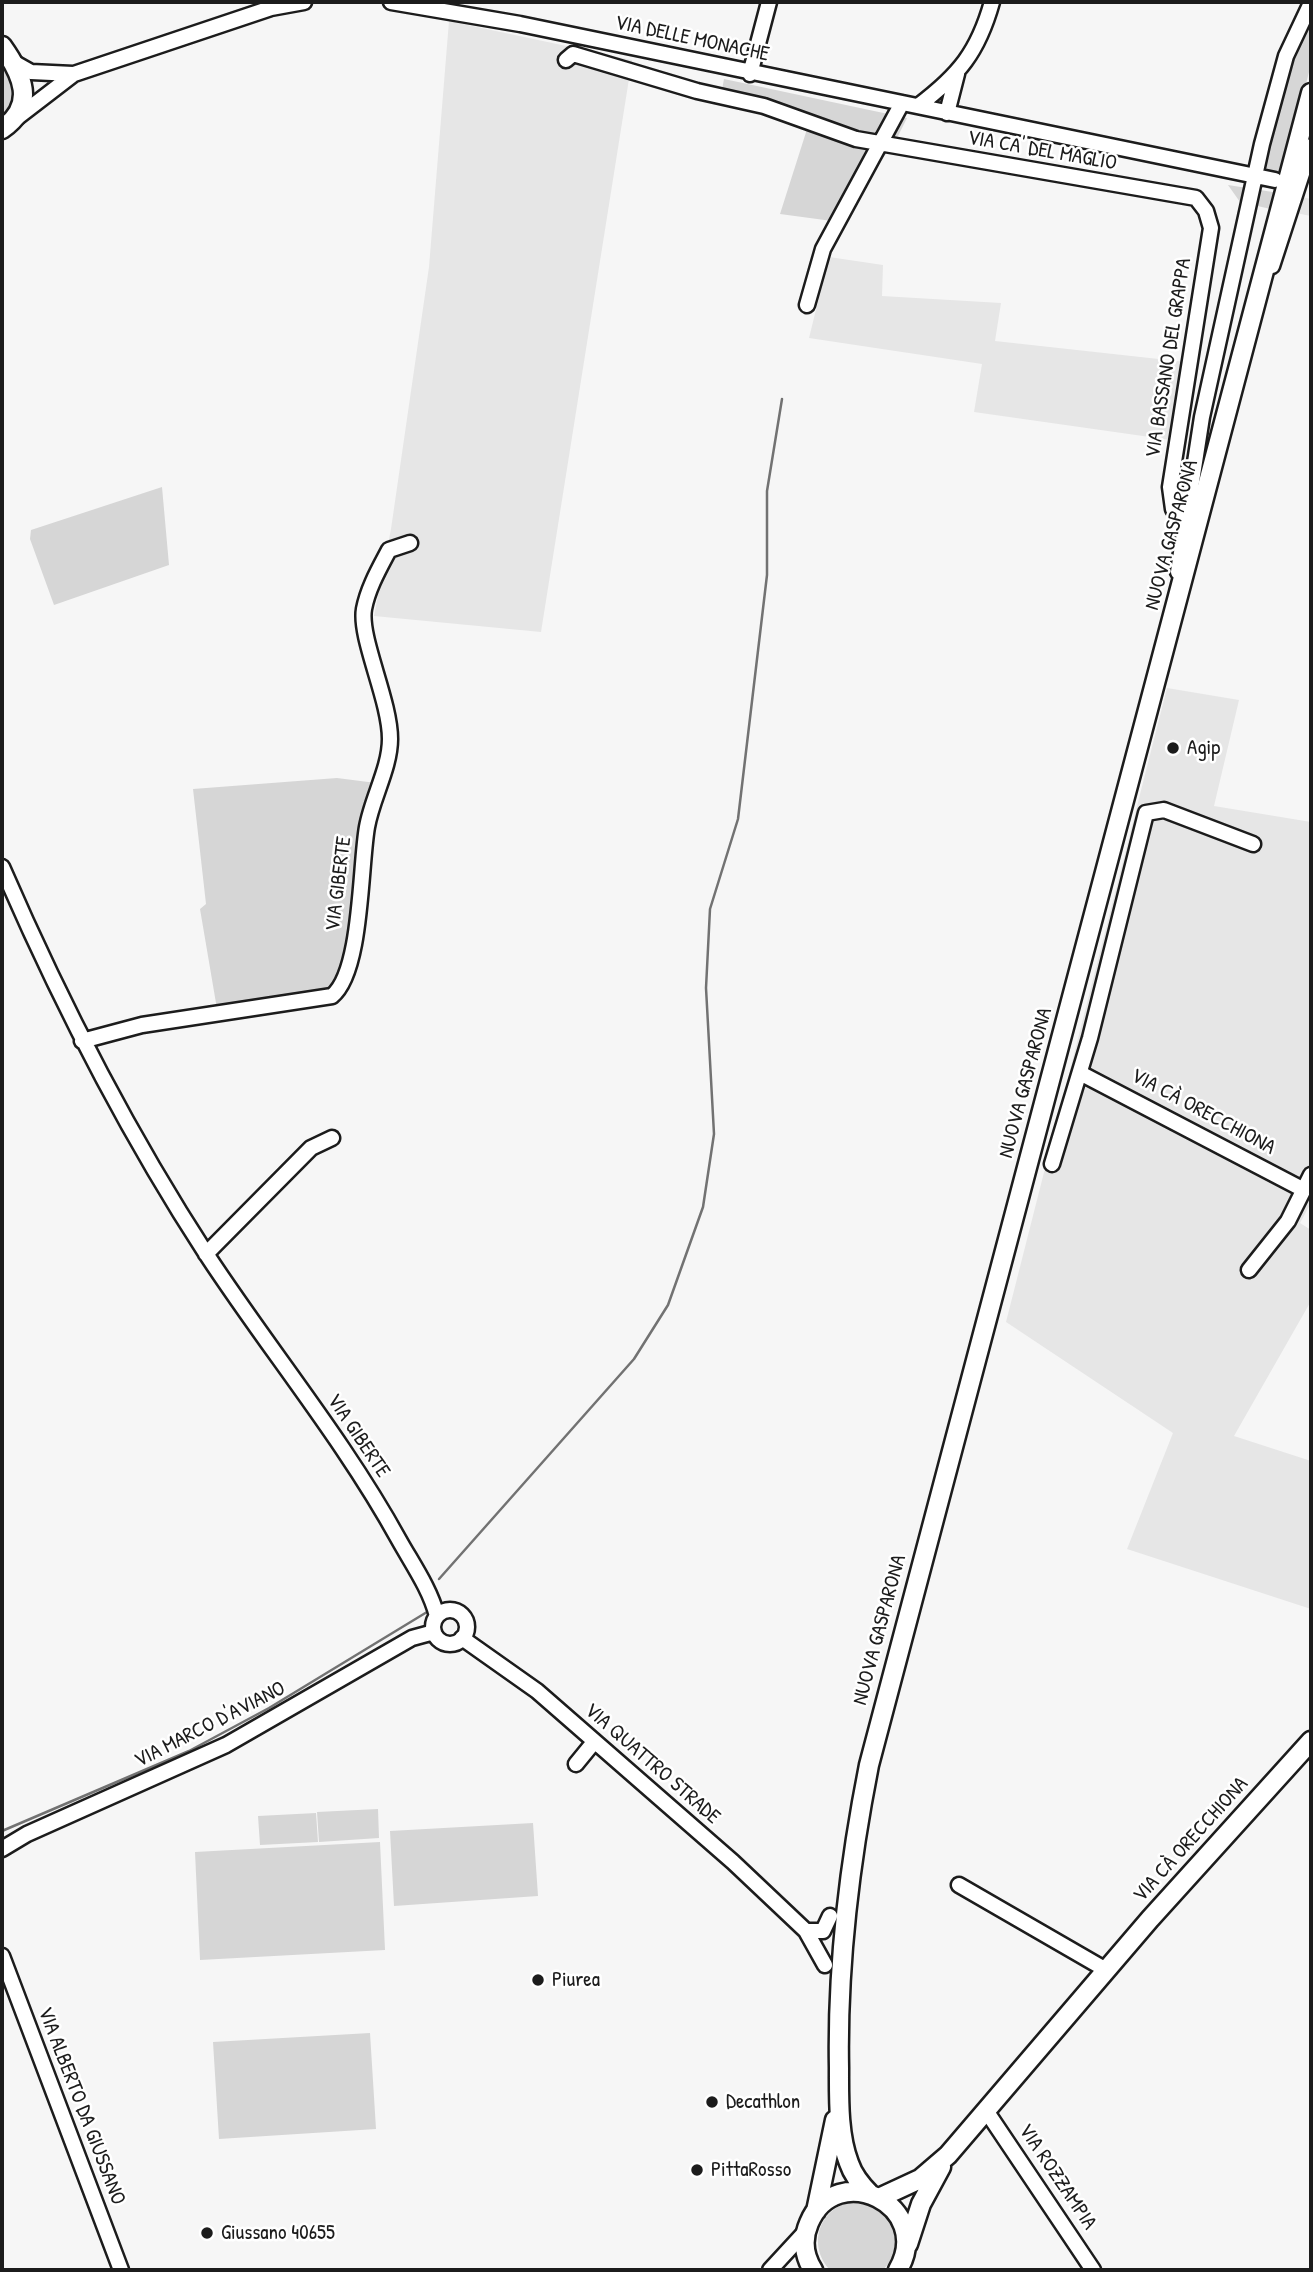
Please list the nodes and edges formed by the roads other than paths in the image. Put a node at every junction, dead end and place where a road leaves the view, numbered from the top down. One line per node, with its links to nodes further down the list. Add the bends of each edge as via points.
1 (304, 2): 10 (street, via 271,8)
2 (391, 2): 11 (street, VIA DELLE MONACHE, via 520,24)
3 (769, 2): 11 (street)
4 (992, 2): 9 (street, via 979,40)
5 (1311, 3): 18 (street, via 1286,57)
6 (2, 46): 8 (main road)
7 (566, 60): 17 (street, VIA CA' DEL MAGLIO, via 573,54)
8 (15, 63): 10 (street, via 31,72); 16 (main road, via 23,96)
9 (958, 73): 14 (street); 15 (street)
10 (74, 74): 16 (street)
11 (750, 74): 13 (street, VIA DELLE MONACHE)
12 (1311, 93): 26 (main road, NUOVA GASPARONA)
13 (902, 103): 14 (street, VIA DELLE MONACHE); 17 (street)
14 (918, 106): 15 (street, VIA DELLE MONACHE)
15 (947, 113): 20 (street, VIA DELLE MONACHE)
16 (8, 125)
17 (881, 143): 23 (street, VIA CA' DEL MAGLIO); 25 (street, via 823,249)
18 (1262, 144): 20 (street, via 1245,164); 21 (street)
19 (1311, 146): 26 (street, via 1282,243)
20 (1224, 171): 21 (street, VIA DELLE MONACHE); 24 (street, via 1239,178 1246,192)
21 (1256, 176): 22 (street, VIA DELLE MONACHE); 24 (street)
22 (1275, 180)
23 (1196, 198): 27 (street, VIA BASSANO DEL GRAPPA, via 1211,228 1170,487 1173,509)
24 (1247, 216): 27 (street, via 1202,416)
25 (807, 305)
26 (1254, 310): 29 (main road, NUOVA GASPARONA)
27 (1184, 525): 29 (street)
28 (410, 543): 34 (street, VIA GIBERTE, via 389,550 364,611 388,708 390,742 367,826 358,915 342,988 332,996 142,1026)
29 (1157, 678): 32 (main road, NUOVA GASPARONA)
30 (1252, 844): 33 (street, via 1164,810 1146,813)
31 (2, 867): 34 (street, VIA GIBERTE)
32 (1064, 1029): 33 (street); 55 (main road, NUOVA GASPARONA, via 869,1765 844,1918)
33 (1090, 1038): 35 (street)
34 (82, 1041): 40 (street, VIA GIBERTE)
35 (1080, 1073): 37 (street); 39 (street, VIA CÀ ORECCHIONA)
36 (332, 1138): 40 (street, via 311,1148)
37 (1052, 1164)
38 (1311, 1175): 39 (street)
39 (1304, 1190): 41 (street, via 1288,1221)
40 (206, 1254): 42 (street, VIA GIBERTE, via 383,1511)
41 (1249, 1270)
42 (438, 1616): 43 (street); 44 (street, via 448,1611 459,1613 466,1622)
43 (434, 1632): 44 (street, via 439,1641 449,1644); 48 (street, VIA MARCO D'AVIANO, via 412,1638 226,1745)
44 (462, 1638): 45 (street, VIA QUATTRO STRADE, via 498,1660)
45 (594, 1741): 47 (street); 51 (street, VIA QUATTRO STRADE)
46 (1311, 1741): 54 (main road, VIA CÀ ORECCHIONA)
47 (576, 1764)
48 (2, 1849)
49 (958, 1885): 54 (street)
50 (830, 1916): 51 (street, via 823,1931)
51 (806, 1931): 53 (street, VIA QUATTRO STRADE)
52 (2, 1956): 62 (street, VIA ALBERTO DA GIUSSANO)
53 (825, 1965)
54 (1105, 1972): 56 (main road, VIA CÀ ORECCHIONA)
55 (839, 2092): 58 (main road, NUOVA GASPARONA, via 848,2162); 59 (main road, NUOVA GASPARONA)
56 (989, 2107): 57 (main road, VIA CÀ ORECCHIONA); 66 (street, VIA ROZZAMPIA, via 989,2115)
57 (948, 2155): 58 (main road, VIA CÀ ORECCHIONA, via 920,2179); 61 (main road, VIA CÀ ORECCHIONA, via 921,2204)
58 (874, 2196): 59 (main road, via 840,2194); 61 (main road, NUOVA GASPARONA, via 901,2219)
59 (816, 2211): 60 (main road, NUOVA GASPARONA)
60 (806, 2231): 63 (street); 64 (main road, via 806,2253)
61 (906, 2249): 65 (main road)
62 (121, 2270)
63 (771, 2270)
64 (813, 2270)
65 (898, 2270)
66 (1093, 2270)

